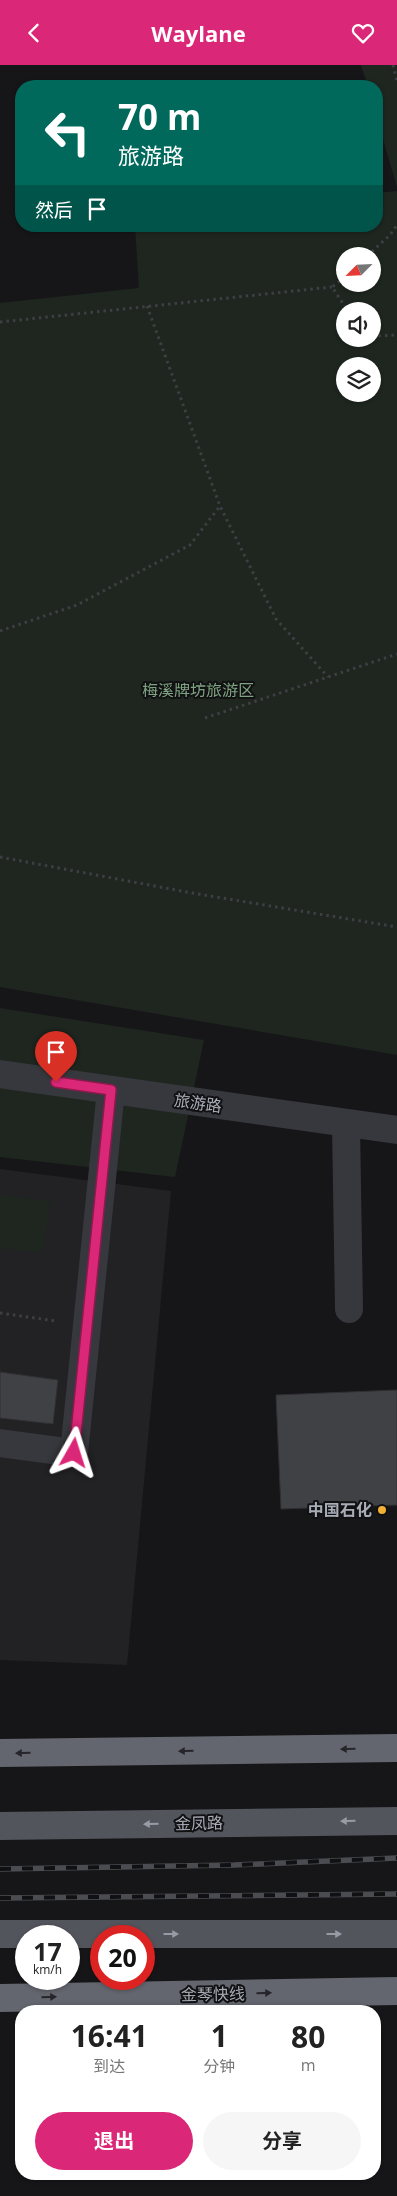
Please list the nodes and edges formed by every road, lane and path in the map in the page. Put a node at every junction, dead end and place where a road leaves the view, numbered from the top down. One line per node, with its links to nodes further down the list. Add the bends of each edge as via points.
1 (393, 65): 2 (path)
2 (397, 81)
3 (397, 225): 4 (path)
4 (377, 247)
5 (336, 284): 6 (path)
6 (332, 287): 7 (path); 8 (path)
7 (342, 302)
8 (147, 306): 9 (path); 12 (path)
9 (0, 322)
10 (397, 335): 11 (path)
11 (381, 336)
12 (220, 507): 13 (path, via 190,545 77,605); 15 (path, via 276,619)
13 (0, 631)
14 (397, 655): 15 (path)
15 (328, 677): 16 (path)
16 (205, 718)
17 (0, 857): 18 (path)
18 (397, 927)
19 (0, 1073): 20 (street, 旅游路)
20 (111, 1090): 21 (street, 旅游路); 25 (street)
21 (346, 1124): 22 (street, 旅游路); 23 (street)
22 (397, 1130)
23 (349, 1309)
24 (0, 1313): 25 (path)
25 (87, 1325): 26 (street, via 74,1453)
26 (0, 1443)
27 (397, 1748): 28 (highway, one-way to 28)
28 (0, 1753)
29 (397, 1821): 30 (main road, 金凤路, one-way to 30)
30 (0, 1826)
31 (0, 1934): 32 (main road, one-way to 32)
32 (397, 1934)
33 (397, 1991): 34 (highway, 金琴快线, one-way to 33)
34 (0, 1998)

